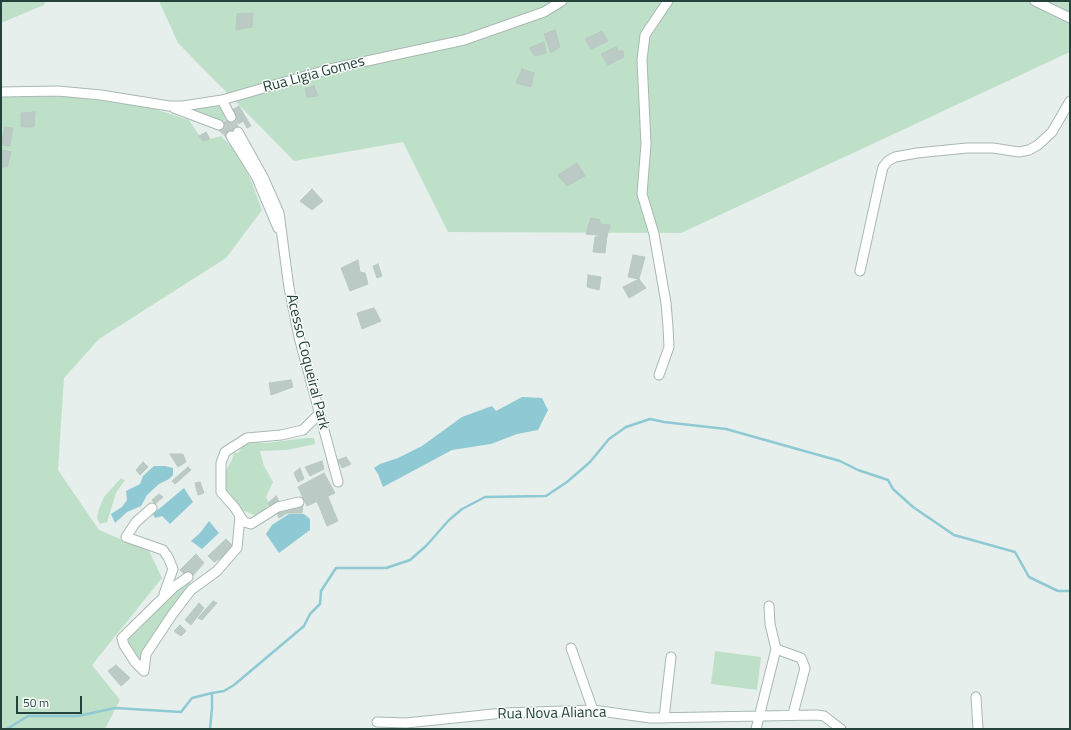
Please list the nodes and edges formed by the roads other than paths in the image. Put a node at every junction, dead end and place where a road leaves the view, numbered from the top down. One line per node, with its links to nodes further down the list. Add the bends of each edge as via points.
1 (562, 1): 6 (street, Rua Ligia Gomes, via 544,12 464,40 330,69)
2 (668, 1): 13 (street, via 645,35 642,60 646,144 643,202 654,234 668,327 668,347)
3 (1035, 1): 4 (street)
4 (1070, 18)
5 (1, 92): 8 (street, Rua Ligia Gomes, via 58,91)
6 (222, 100): 8 (street, Rua Ligia Gomes); 9 (street)
7 (1070, 100): 12 (street, via 1052,132 1029,150 1019,152 967,148 917,153 888,161 883,167)
8 (169, 106): 10 (street)
9 (231, 117)
10 (219, 125)
11 (234, 134): 14 (street, Acesso Coqueiral Park, via 273,196 279,212 289,288)
12 (860, 272)
13 (659, 375)
14 (320, 414): 15 (street, Acesso Coqueiral Park); 18 (street, via 302,430 247,438 225,452 221,463 221,492)
15 (338, 482)
16 (299, 502): 18 (street, via 278,507 251,524 244,522)
17 (152, 508): 20 (street, via 136,522 126,537 163,550 168,557 173,569)
18 (240, 516): 20 (street, via 237,548 217,571 191,590 172,615 146,654 144,671 132,657 122,638)
19 (188, 577): 20 (street)
20 (162, 599)
21 (769, 606): 23 (street)
22 (571, 648): 26 (street)
23 (776, 650): 27 (street, via 801,658 805,668); 28 (street)
24 (671, 657): 29 (street)
25 (976, 697): 33 (street)
26 (593, 710): 29 (street, Rua Nova Alianca); 30 (street, Rua Nova Alianca, via 503,713 406,723)
27 (793, 714): 28 (street, Rua Nova Alianca); 32 (street, Rua Nova Alianca, via 824,716)
28 (758, 717): 29 (street, Rua Nova Alianca); 31 (street)
29 (664, 718)
30 (377, 722)
31 (756, 729)
32 (842, 729)
33 (978, 729)

